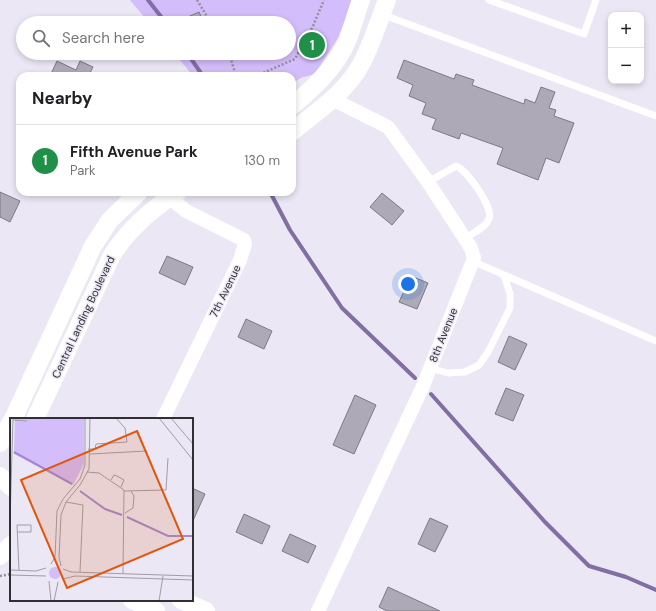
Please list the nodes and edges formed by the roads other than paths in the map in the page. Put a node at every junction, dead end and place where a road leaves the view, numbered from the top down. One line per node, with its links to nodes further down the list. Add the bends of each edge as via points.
1 (361, 0): 6 (street, via 348,39 336,60)
2 (489, 0): 3 (lane, via 584,34)
3 (596, 0)
4 (384, 7): 5 (street, via 360,66 348,83); 7 (lane)
5 (332, 98): 8 (street); 9 (street, via 388,127)
6 (296, 102)
7 (656, 116)
8 (296, 129)
9 (428, 182): 13 (street); 13 (lane, via 456,166 468,174 490,210 490,218)
10 (135, 196): 18 (street, Central Landing Boulevard, via 110,220 93,246)
11 (173, 196): 19 (street, Central Landing Boulevard, via 130,233 112,255)
12 (175, 196): 20 (street, 7th Avenue, via 186,211 244,240 245,244 240,260)
13 (465, 238): 14 (street, via 473,253)
14 (472, 261): 15 (lane); 17 (street, 8th Avenue)
15 (504, 274): 16 (lane); 17 (lane, via 510,294 510,308 480,365 465,372 448,374)
16 (656, 341)
17 (430, 368): 32 (street, 8th Avenue)
18 (13, 418)
19 (35, 418)
20 (163, 418)
21 (10, 424): 22 (street)
22 (0, 443)
23 (0, 476): 24 (street)
24 (10, 486)
25 (10, 546): 27 (street)
26 (10, 557): 27 (street)
27 (0, 558)
28 (134, 601): 30 (street)
29 (183, 601): 31 (street)
30 (156, 611)
31 (206, 611)
32 (318, 611)

